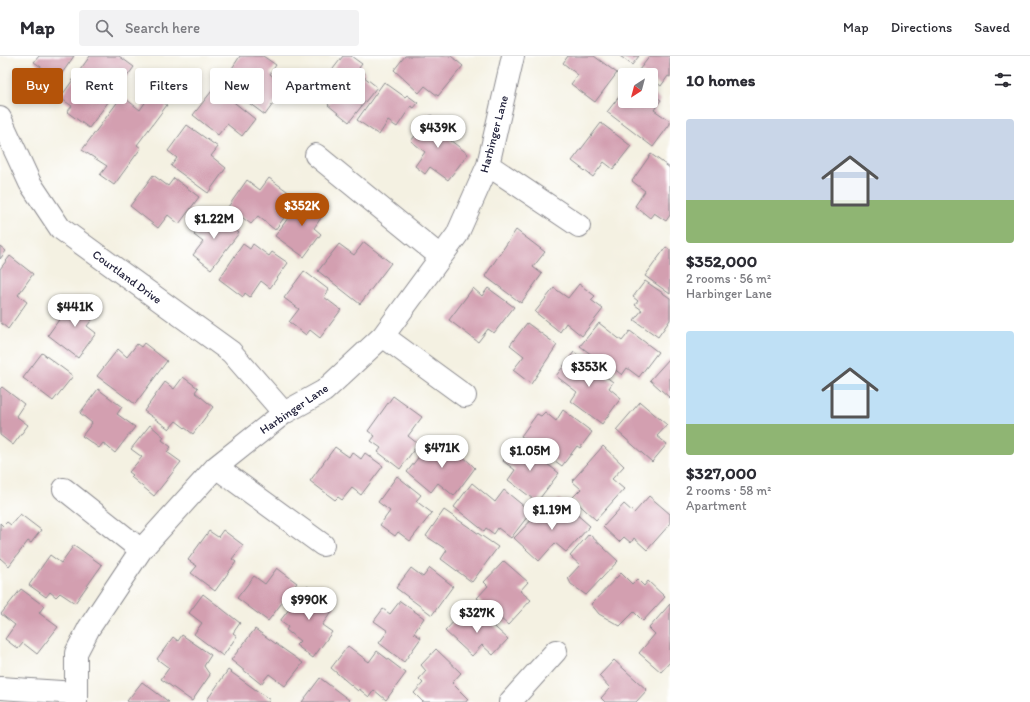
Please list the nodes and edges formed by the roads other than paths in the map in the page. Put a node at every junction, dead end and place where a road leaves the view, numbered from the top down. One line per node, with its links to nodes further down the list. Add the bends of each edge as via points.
1 (514, 56): 4 (street, Harbinger Lane)
2 (0, 118): 9 (street, Courtland Drive, via 30,183 60,228 231,352)
3 (316, 155): 6 (street)
4 (488, 165): 5 (street); 6 (street, Harbinger Lane, via 457,235)
5 (579, 226)
6 (441, 257): 7 (street, Harbinger Lane)
7 (383, 336): 8 (street); 9 (street, Harbinger Lane, via 324,390)
8 (466, 396)
9 (284, 413): 10 (street, Harbinger Lane)
10 (216, 467): 12 (street); 13 (street, Harbinger Lane)
11 (64, 489): 13 (street)
12 (324, 545)
13 (140, 550): 16 (street, Harbinger Lane, via 89,628 76,653)
14 (556, 651): 17 (street)
15 (0, 688): 16 (street)
16 (76, 697)
17 (510, 702)

